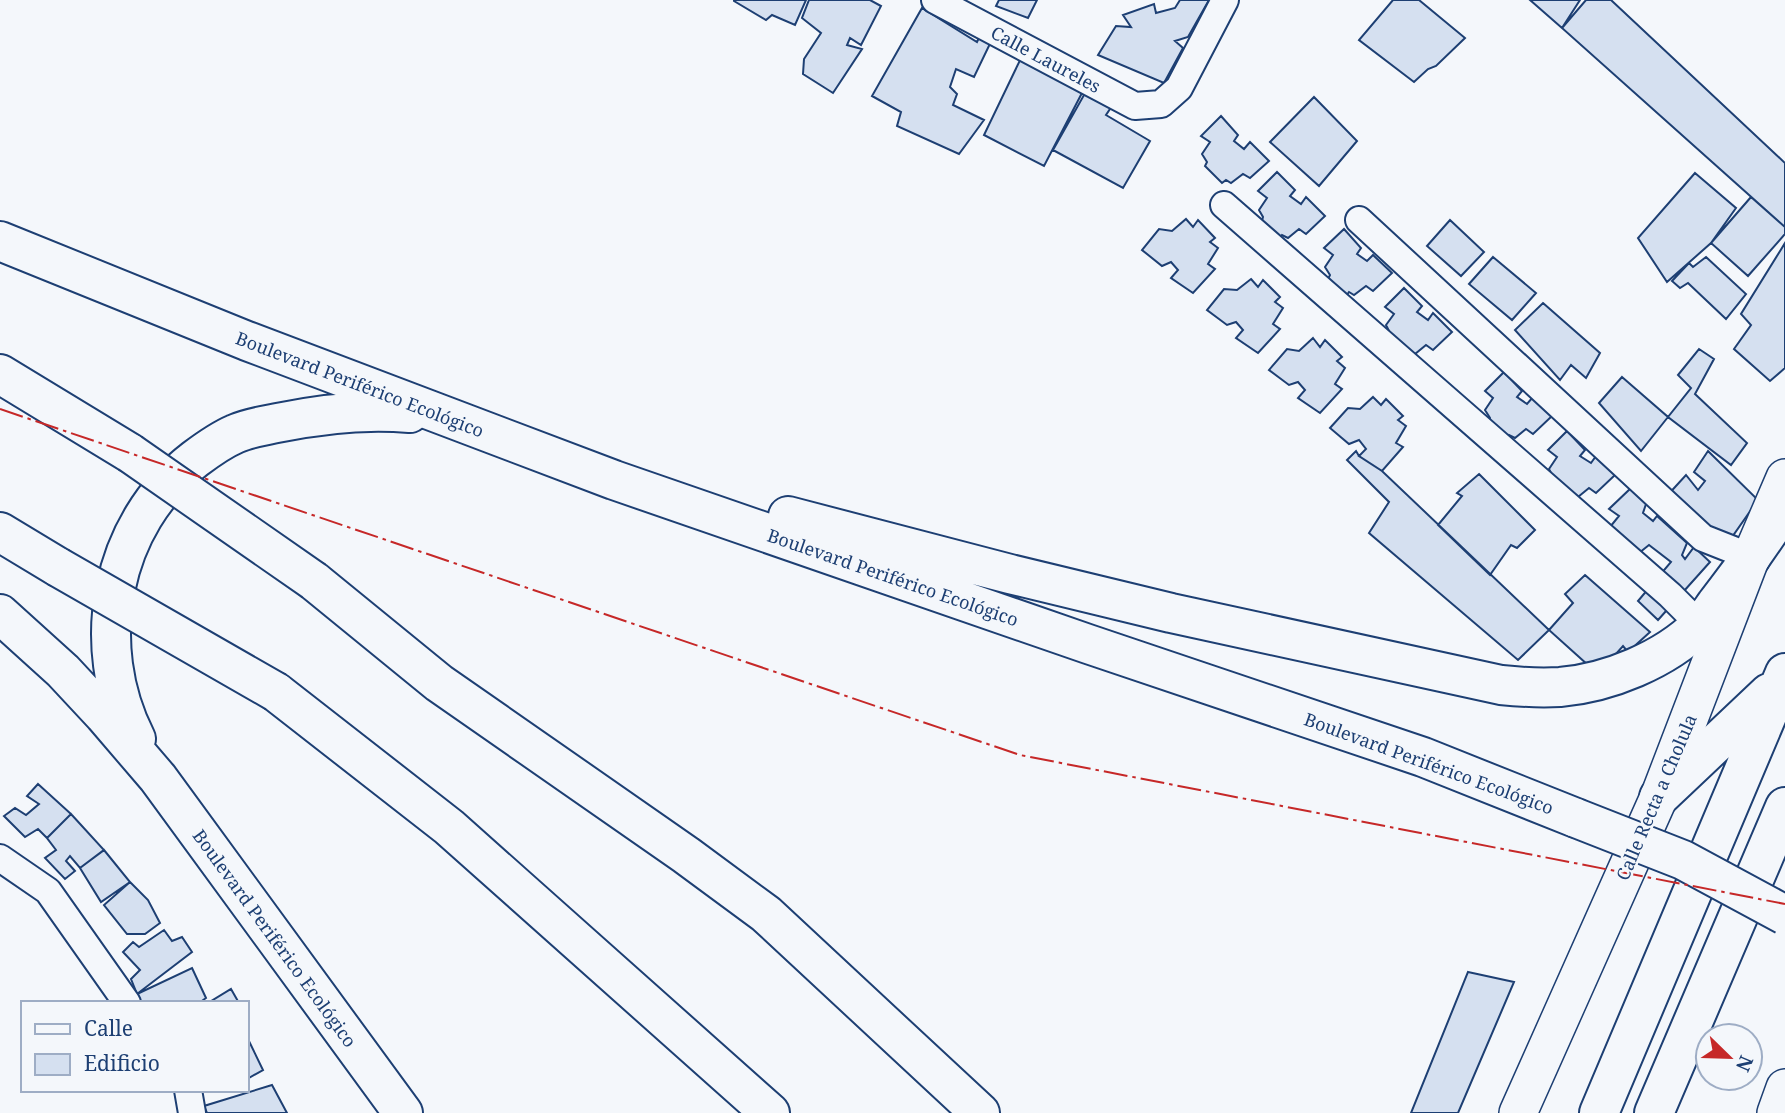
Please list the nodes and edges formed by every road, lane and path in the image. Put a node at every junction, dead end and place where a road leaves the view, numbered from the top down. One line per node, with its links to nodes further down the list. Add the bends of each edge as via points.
1 (934, 0): 2 (street, Calle Laureles, via 1135,106 1161,104 1180,88)
2 (1225, 0)
3 (1224, 205): 14 (street)
4 (1359, 220): 12 (street, via 1703,538)
5 (0, 241): 7 (main road, Boulevard Periférico Ecológico)
6 (0, 374): 29 (main road, bridge, via 130,453 314,581 439,683 766,914)
7 (443, 416): 9 (main road, Boulevard Periférico Ecológico); 16 (main road, via 366,412 266,425 236,433 209,448 163,488 131,537 114,590 111,619 114,674 121,702 130,729)
8 (1785, 478): 12 (main road, Calle Recta a Cholula)
9 (614, 481): 14 (main road, via 750,506 1171,613 1501,685 1561,687 1620,673 1649,661); 22 (main road, Boulevard Periférico Ecológico, bridge, via 1423,757 1683,860)
10 (1785, 508): 12 (main road)
11 (0, 531): 28 (main road, bridge, via 276,692 449,827)
12 (1751, 557): 14 (main road); 17 (main road, Calle Recta a Cholula)
13 (0, 614): 16 (main road, Boulevard Periférico Ecológico, via 63,671)
14 (1700, 625)
15 (1783, 678): 17 (main road); 31 (main road)
16 (158, 778): 26 (main road, Boulevard Periférico Ecológico)
17 (1659, 797): 30 (main road, Calle Recta a Cholula)
18 (1785, 807): 32 (main road)
19 (0, 838): 21 (street)
20 (0, 859): 21 (street)
21 (48, 891): 23 (street)
22 (1785, 915)
23 (126, 1001)
24 (1785, 1088): 33 (main road)
25 (188, 1092): 27 (street)
26 (393, 1104)
27 (192, 1113)
28 (770, 1113)
29 (980, 1113)
30 (1518, 1113)
31 (1599, 1113)
32 (1654, 1113)
33 (1776, 1113)

